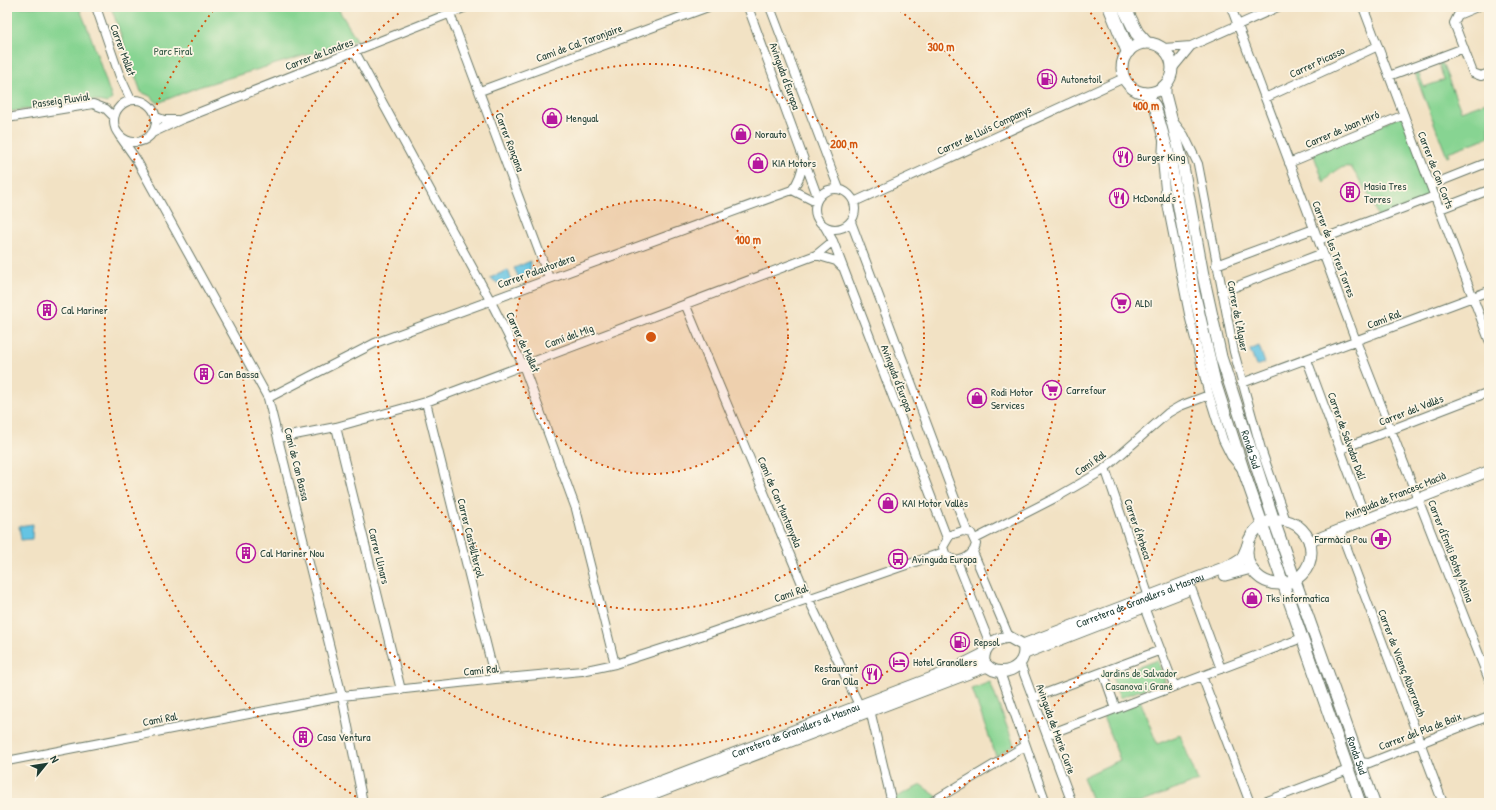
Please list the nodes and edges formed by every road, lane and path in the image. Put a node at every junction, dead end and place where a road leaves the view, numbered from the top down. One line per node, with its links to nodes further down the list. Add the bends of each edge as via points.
1 (96, 7): 29 (street, Carrer Mollet, via 119,74)
2 (466, 7): 12 (street, Carrer de Londres)
3 (708, 7): 26 (street, Camí de Cal Taronjaire)
4 (748, 7): 40 (street, Avinguda d'Europa)
5 (770, 7): 45 (street, Avinguda d'Europa)
6 (1110, 7): 19 (highway)
7 (1124, 7): 14 (highway, via 1136,33)
8 (1231, 7): 13 (street, Carrer de les Tres Torres)
9 (1278, 7): 13 (street)
10 (1363, 7): 16 (street, Carrer de Can Corts)
11 (1477, 7): 18 (street, via 1458,15 1454,23)
12 (450, 14): 20 (street, Carrer de Londres); 26 (street, Carrer Ronçana)
13 (1238, 26): 15 (street); 28 (street, Carrer de les Tres Torres)
14 (1145, 42): 17 (main road); 19 (main road)
15 (1192, 46): 17 (street); 21 (street)
16 (1378, 46): 23 (street, Carrer de Can Corts); 28 (street, Carrer Picasso)
17 (1164, 48): 21 (main road, via 1171,57)
18 (1464, 48): 22 (street, via 1473,73 1481,76); 23 (street)
19 (1128, 51): 24 (main road, via 1122,64)
20 (355, 52): 35 (street, Carrer de Londres); 65 (street, Carrer de Mollet)
21 (1173, 68): 25 (main road)
22 (1489, 73)
23 (1389, 76): 30 (street, Carrer de Can Corts)
24 (1124, 78): 27 (main road, via 1132,89); 50 (street, Carrer de Lluís Companys)
25 (1165, 86): 27 (main road, via 1159,91); 34 (main road, Ronda Sud)
26 (480, 91): 61 (street, Carrer Ronçana)
27 (1145, 93): 38 (main road, Ronda Sud, via 1155,106)
28 (1265, 98): 43 (street, Carrer de les Tres Torres)
29 (131, 100): 31 (street, via 117,109); 32 (street, via 144,102)
30 (1404, 115): 43 (street, Carrer de Joan Miró); 44 (street, Carrer de Can Corts)
31 (114, 117): 33 (street, Passeig Fluvial, via 106,109 93,104); 37 (street)
32 (156, 117): 35 (street, Carrer de Londres); 36 (street, via 156,126)
33 (7, 118)
34 (1171, 118): 59 (street, Carrer de l'Alguer, via 1184,135 1198,164); 85 (main road, Ronda Sud, via 1182,160 1221,357)
35 (180, 120): 36 (street, Carrer de Londres)
36 (152, 133): 39 (street)
37 (120, 135): 39 (street, via 132,141); 41 (street, Camí de Can Bassa)
38 (1164, 135): 73 (street, via 1162,160 1166,199 1179,269); 82 (main road, Ronda Sud, via 1194,292 1214,374)
39 (146, 139): 41 (street)
40 (803, 157): 46 (street, via 802,170); 49 (street, Avinguda d'Europa)
41 (136, 159): 74 (street, Camí de Can Bassa)
42 (1489, 162): 44 (street)
43 (1289, 163): 54 (street, Carrer de les Tres Torres)
44 (1431, 185): 48 (street, Carrer de Can Corts)
45 (839, 189): 49 (street, via 829,190); 50 (street, via 851,196)
46 (792, 190): 49 (street); 61 (street, Carrer Palautordera)
47 (1489, 190): 51 (street)
48 (1435, 196): 51 (street, Carrer de Can Corts); 55 (street)
49 (817, 200): 53 (street, via 816,216)
50 (854, 202): 52 (street, via 855,216)
51 (1440, 209): 64 (street, Carrer de Can Corts)
52 (851, 222): 53 (street, via 836,230); 89 (street, Avinguda d'Europa)
53 (825, 227): 56 (street, Avinguda d'Europa)
54 (1314, 229): 55 (street, Carrer de les Tres Torres); 59 (street)
55 (1319, 240): 57 (street, Carrer de les Tres Torres)
56 (833, 241): 58 (street, Camí del Mig); 60 (street, Avinguda d'Europa)
57 (1324, 253): 63 (street); 68 (street, Carrer de les Tres Torres)
58 (816, 255): 60 (street, via 836,261); 66 (street, Camí del Mig)
59 (1216, 265): 63 (street, Carrer de l'Alguer)
60 (843, 267): 90 (street, Avinguda d'Europa)
61 (549, 278): 65 (street, Carrer Palautordera)
62 (1489, 291): 64 (street, Camí Ral)
63 (1222, 292): 71 (street, Carrer de l'Alguer)
64 (1472, 297): 67 (street, Carrer de Can Corts); 68 (street, Camí Ral)
65 (490, 300): 70 (street, Carrer de Mollet); 74 (street, Carrer Palautordera, via 375,343)
66 (686, 306): 70 (street, Camí del Mig); 101 (street, Camí de Can Muntanyola)
67 (1489, 340)
68 (1356, 341): 69 (street, Camí Ral); 77 (street, Carrer de les Tres Torres)
69 (1307, 360): 71 (street, Camí Ral); 79 (street, Carrer de Salvador Dalí)
70 (523, 364): 75 (street, Camí del Mig); 108 (street, Carrer de Mollet, via 576,509)
71 (1242, 383): 86 (street, Carrer de l'Alguer)
72 (1489, 392): 77 (street, Carrer del Vallès)
73 (1209, 395): 80 (street, Camí Ral, via 1168,413); 82 (street, via 1230,456)
74 (268, 398): 78 (street, Camí de Can Bassa)
75 (426, 402): 76 (street, Camí del Mig); 114 (street, Carrer Castellterçol)
76 (336, 427): 78 (street, Camí del Mig); 117 (street, Carrer Llinars)
77 (1391, 430): 79 (street, Carrer del Vallès); 83 (street, Carrer de les Tres Torres)
78 (279, 438): 118 (street, Camí de Can Bassa)
79 (1341, 449): 84 (street, Carrer de Salvador Dalí)
80 (1105, 468): 91 (street, Camí Ral, via 1057,497); 102 (street, Carrer d'Arbeca)
81 (1489, 471): 83 (street, Avinguda de Francesc Macià)
82 (1244, 472): 87 (main road, Ronda Sud)
83 (1418, 498): 84 (street, Avinguda de Francesc Macià); 115 (street, Carrer d'Emili Botey Alsina)
84 (1366, 520): 88 (street, Avinguda de Francesc Macià)
85 (1274, 521): 86 (main road); 87 (main road); 98 (main road, Ronda Sud)
86 (1286, 521): 92 (main road, via 1298,527)
87 (1263, 525): 93 (main road, Carretera de Granollers al Masnou, via 1254,532); 99 (main road, Ronda Sud)
88 (1340, 530): 92 (street, Avinguda de Francesc Macià); 125 (street, Carrer de Vicenç Albarranch)
89 (967, 531): 90 (street, via 955,533); 91 (street)
90 (947, 538): 94 (street, via 943,547)
91 (975, 538): 95 (street)
92 (1309, 542): 98 (main road, via 1309,561 1306,569)
93 (1248, 544): 97 (main road); 102 (main road, Carretera de Granollers al Masnou, via 1242,559 1234,564)
94 (944, 552): 96 (street, via 950,559); 101 (street, Camí Ral)
95 (974, 552): 96 (street); 103 (street)
96 (957, 561): 105 (street)
97 (1251, 568): 99 (main road, via 1264,580); 100 (main road, Carretera de Granollers al Masnou, via 1235,571)
98 (1295, 580): 99 (main road); 128 (main road, Ronda Sud)
99 (1283, 584): 104 (main road, Ronda Sud)
100 (1191, 588): 102 (main road, Carretera de Granollers al Masnou); 110 (street)
101 (808, 598): 108 (street, Camí Ral); 120 (street, Camí de Can Muntanyola)
102 (1147, 602): 106 (street, Carrer d'Arbeca); 107 (main road, Carretera de Granollers al Masnou)
103 (1009, 637): 105 (main road, via 999,639); 107 (main road)
104 (1302, 638): 110 (street); 129 (main road, Ronda Sud)
105 (987, 649): 109 (main road, via 984,662); 120 (main road, Carretera de Granollers al Masnou, via 948,672)
106 (1161, 650): 112 (street); 116 (street, Carrer d'Arbeca)
107 (1022, 654): 111 (main road, via 1011,670); 119 (street, Avinguda de Marie Curie)
108 (615, 664): 114 (street, Camí Ral, via 582,671)
109 (987, 666): 111 (main road); 122 (main road, Carretera de Granollers al Masnou)
110 (1221, 669): 113 (street)
111 (1000, 672): 126 (street)
112 (1103, 672): 119 (street); 121 (street)
113 (1202, 676): 116 (street); 139 (street)
114 (495, 679): 117 (street, Camí Ral)
115 (1489, 680)
116 (1174, 685): 121 (street)
117 (401, 690): 118 (street, Camí Ral)
118 (342, 696): 127 (street, Camí Ral); 132 (street, Camí de Can Bassa)
119 (1033, 698): 124 (street, Avinguda de Marie Curie)
120 (859, 705): 133 (main road, Carretera de Granollers al Masnou)
121 (1116, 709): 124 (street)
122 (870, 710): 130 (main road, Carretera de Granollers al Masnou); 135 (street)
123 (1489, 716): 125 (street, Carrer del Pla de Baix)
124 (1047, 735): 138 (street, Avinguda de Marie Curie)
125 (1420, 742): 128 (street, Carrer del Pla de Baix, via 1369,763); 143 (street, Carrer de Vicenç Albarranch)
126 (1025, 746): 131 (street); 137 (street)
127 (7, 761)
128 (1359, 762): 142 (main road, Ronda Sud)
129 (1348, 770): 140 (street); 141 (main road, Ronda Sud)
130 (646, 799): 134 (main road, Carretera de Granollers al Masnou)
131 (941, 800): 136 (street)
132 (363, 803)
133 (605, 803)
134 (628, 803)
135 (892, 803)
136 (930, 803)
137 (1046, 803)
138 (1072, 803)
139 (1250, 803)
140 (1262, 803)
141 (1360, 803)
142 (1374, 803)
143 (1443, 803)

